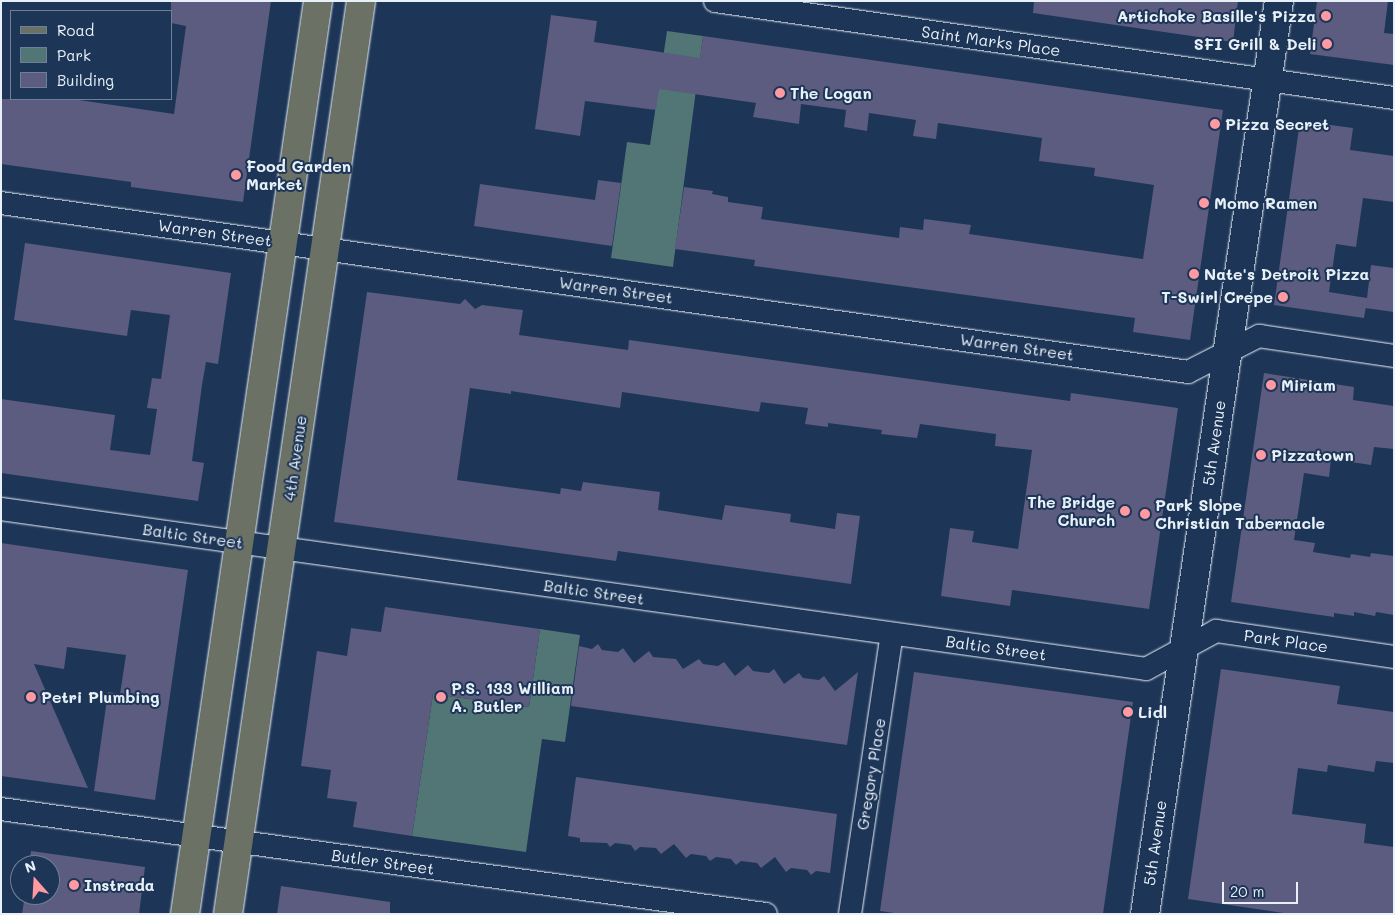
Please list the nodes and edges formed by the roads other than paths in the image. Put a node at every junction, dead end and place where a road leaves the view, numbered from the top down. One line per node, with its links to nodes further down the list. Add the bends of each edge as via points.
1 (318, 1): 8 (main road)
2 (361, 1): 9 (main road, 4th Avenue)
3 (715, 1): 5 (street, Saint Marks Place)
4 (1278, 1): 5 (street, 5th Avenue)
5 (1267, 80): 6 (street, Saint Marks Place); 10 (street, 5th Avenue)
6 (1394, 98)
7 (1, 203): 8 (street, Warren Street)
8 (283, 242): 9 (street, Warren Street); 13 (main road)
9 (326, 248): 10 (street, Warren Street, via 1188,372); 14 (main road, 4th Avenue)
10 (1227, 354): 11 (street, Warren Street, via 1259,336); 16 (street, 5th Avenue)
11 (1394, 356)
12 (1, 509): 13 (street, Baltic Street)
13 (239, 543): 14 (street, Baltic Street); 19 (main road)
14 (282, 548): 15 (street, Baltic Street); 20 (main road, 4th Avenue)
15 (892, 634): 16 (street, Baltic Street, via 1146,669); 24 (street, Gregory Place)
16 (1183, 650): 17 (street, Park Place, via 1216,631); 25 (street, 5th Avenue)
17 (1394, 657)
18 (1, 809): 19 (street, Butler Street)
19 (196, 836): 20 (street, Butler Street); 21 (main road)
20 (239, 842): 22 (main road, 4th Avenue); 23 (street, Butler Street)
21 (185, 914)
22 (228, 914)
23 (766, 914)
24 (850, 914)
25 (1145, 914)

